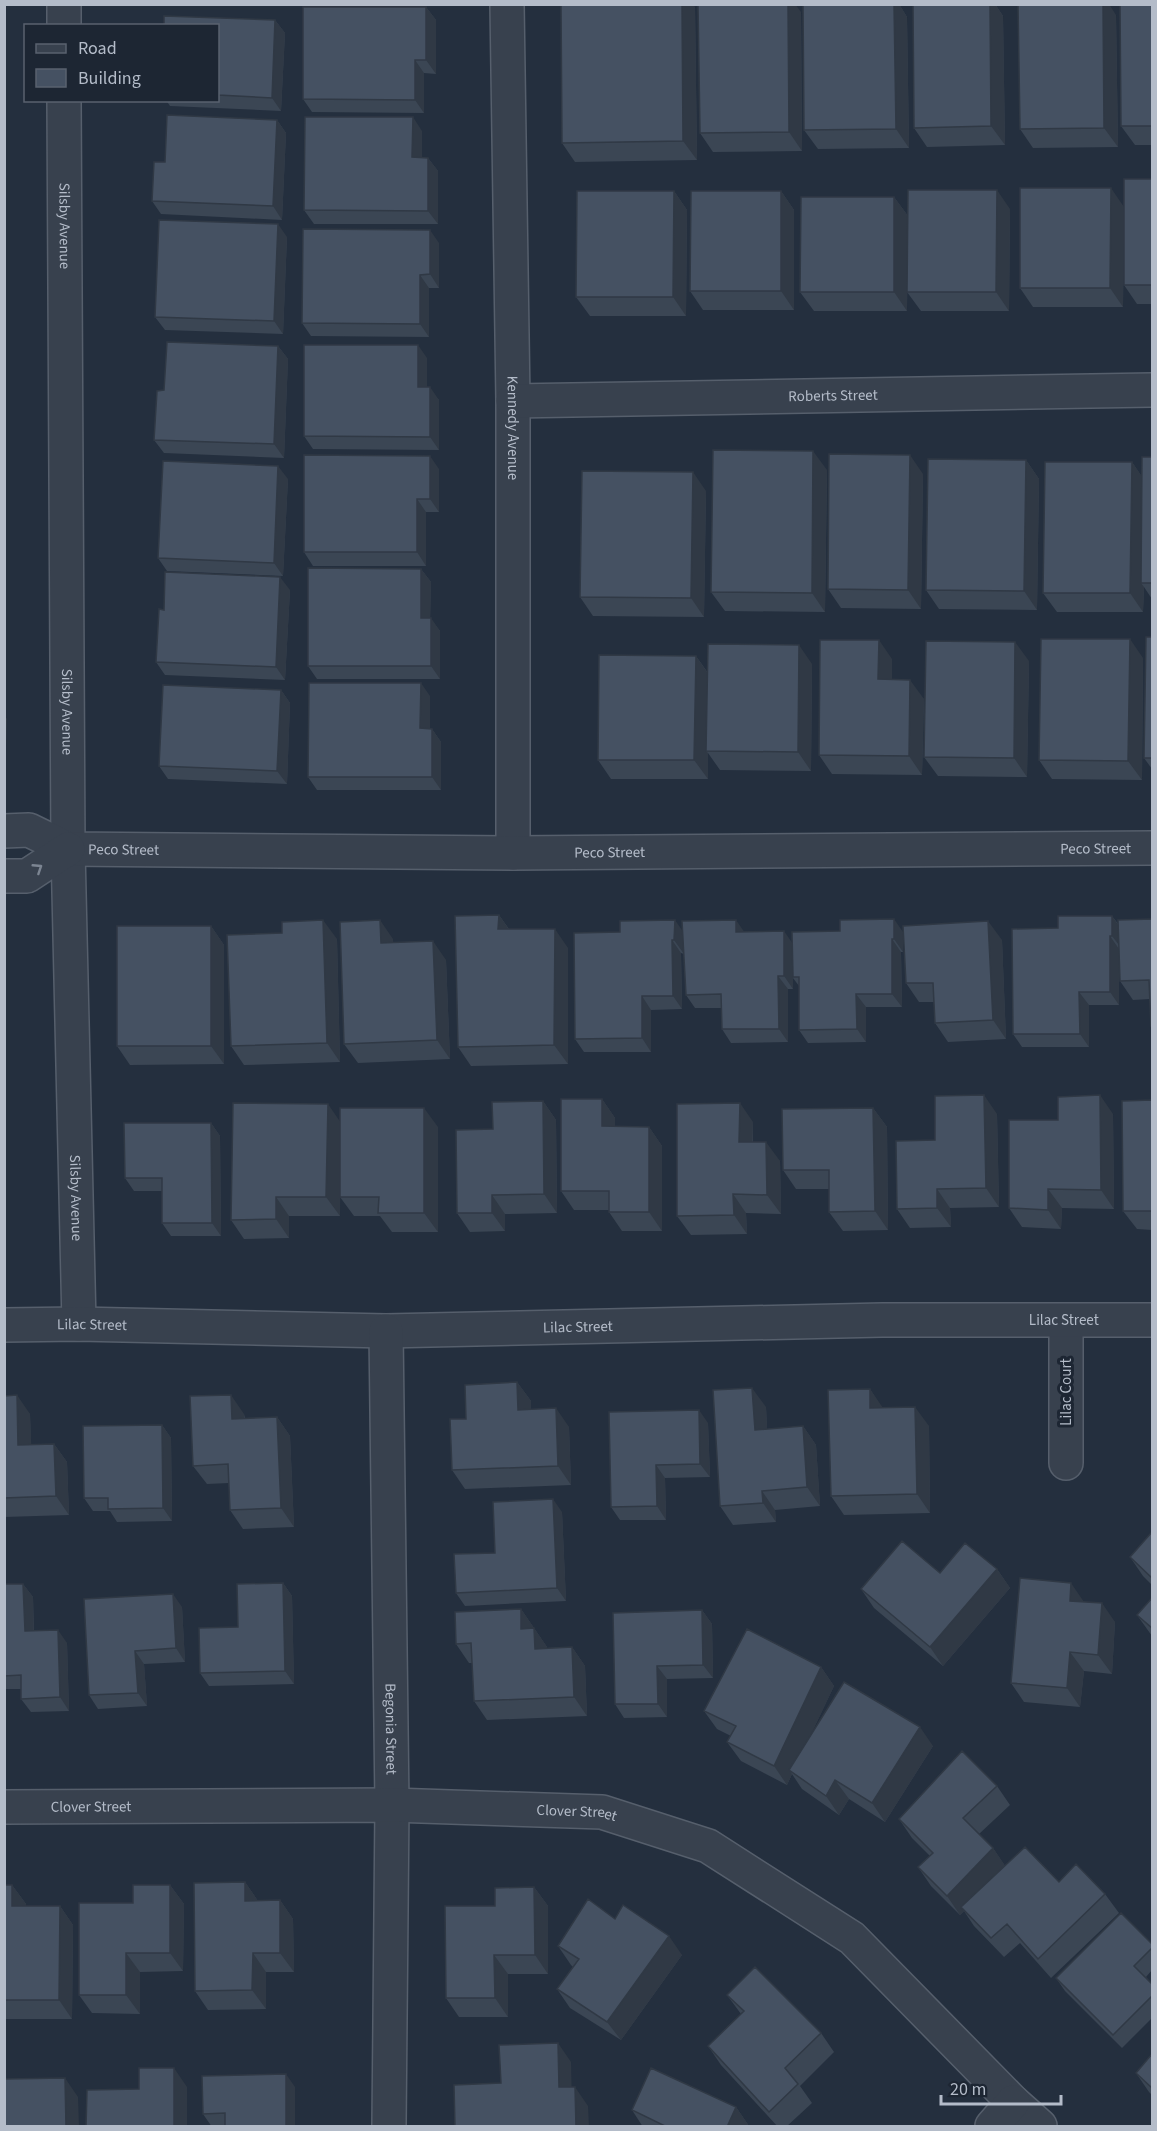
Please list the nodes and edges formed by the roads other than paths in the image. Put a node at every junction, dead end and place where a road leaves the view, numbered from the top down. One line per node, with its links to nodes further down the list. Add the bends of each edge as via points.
1 (64, 4): 3 (street)
2 (507, 4): 6 (street, Kennedy Avenue)
3 (64, 24)
4 (64, 102): 9 (street, Silsby Avenue)
5 (1152, 390): 6 (street, Roberts Street)
6 (513, 401): 10 (street, Kennedy Avenue)
7 (4, 831): 9 (street, Peco Street, via 29,830)
8 (1152, 848): 10 (street, Peco Street)
9 (68, 849): 10 (street, Peco Street); 11 (street, Peco Street, one-way to 9, via 27,876); 14 (street, Silsby Avenue)
10 (513, 853)
11 (4, 876)
12 (1152, 1320): 13 (street, Lilac Street)
13 (1066, 1321): 16 (street, Lilac Street, via 882,1320); 17 (street, Lilac Court)
14 (79, 1324): 15 (street, Lilac Street); 16 (street, Lilac Street)
15 (4, 1325)
16 (386, 1331): 18 (street, Begonia Street)
17 (1066, 1463)
18 (392, 1805): 19 (street, Clover Street); 20 (street, Clover Street, via 602,1812 708,1846 852,1938); 21 (street, Begonia Street)
19 (4, 1807)
20 (1013, 2102): 22 (street); 23 (street, Clover Street)
21 (389, 2127)
22 (992, 2127)
23 (1040, 2127)

